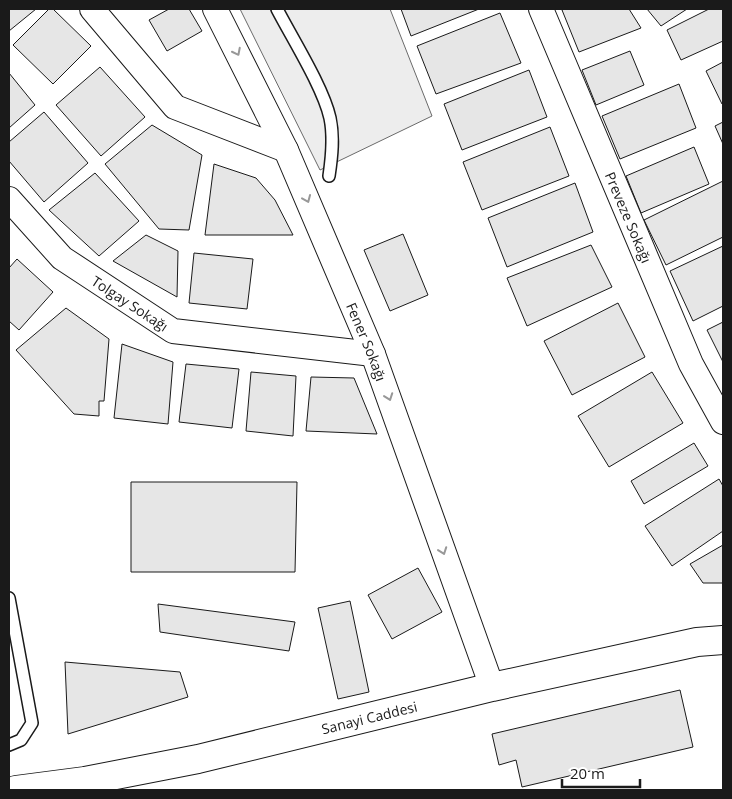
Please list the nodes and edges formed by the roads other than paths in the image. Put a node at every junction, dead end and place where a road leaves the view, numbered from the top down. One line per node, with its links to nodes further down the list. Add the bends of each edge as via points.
1 (92, 9): 5 (street, via 175,107)
2 (215, 9): 5 (street, Fener Sokağı, one-way to 5)
3 (277, 9): 6 (lane, via 327,109 332,132)
4 (541, 9): 9 (street, Preveze Sokağı, via 691,364)
5 (286, 150): 8 (street, Fener Sokağı, one-way to 8)
6 (329, 176)
7 (9, 199): 8 (street, Tolgay Sokağı, via 62,258 173,331)
8 (374, 354): 12 (street, Fener Sokağı, one-way to 12)
9 (723, 422)
10 (9, 598): 13 (lane, via 32,723 21,740)
11 (723, 640): 12 (main road, Sanayi Caddesi, via 697,642)
12 (492, 687): 16 (main road, Sanayi Caddesi, via 198,760)
13 (9, 745)
14 (9, 785): 15 (lane)
15 (10, 790)
16 (16, 790)

